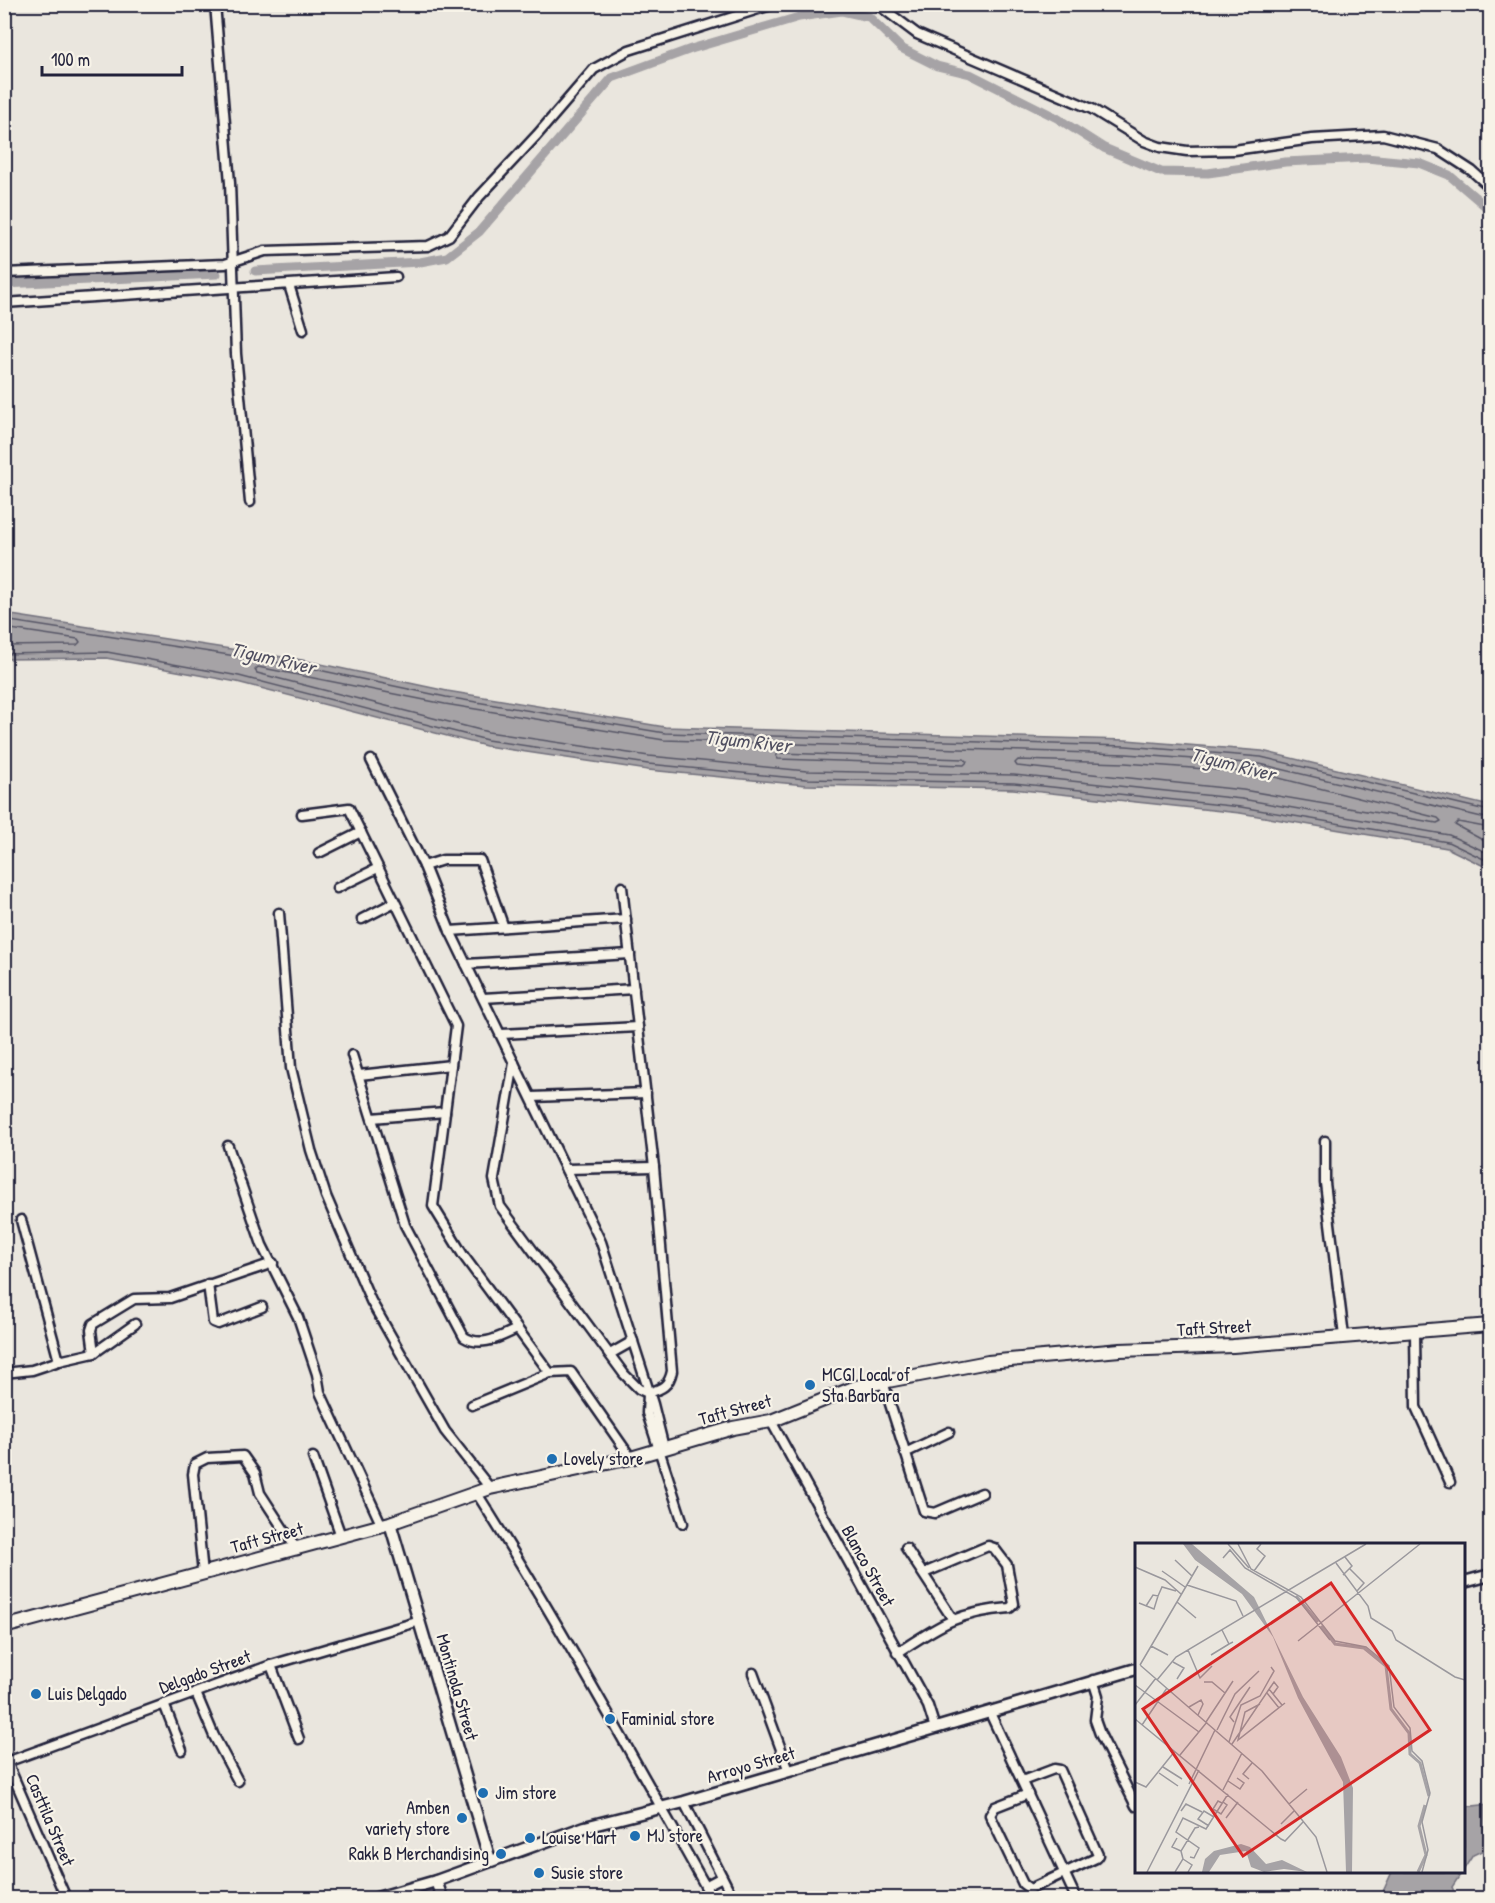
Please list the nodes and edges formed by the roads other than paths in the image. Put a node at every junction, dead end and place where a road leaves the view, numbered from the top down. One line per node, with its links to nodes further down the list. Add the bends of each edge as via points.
1 (215, 4): 5 (street, via 230,183)
2 (774, 4): 5 (street, via 629,50 594,69 449,236 438,243 414,248 265,251)
3 (877, 4): 4 (street, via 917,34 1082,104 1160,147 1234,150 1312,139 1383,135 1438,149)
4 (1491, 187)
5 (231, 262): 6 (street); 9 (street)
6 (4, 273)
7 (396, 277): 8 (street)
8 (289, 285): 9 (street); 11 (street)
9 (232, 286): 10 (street); 12 (street)
10 (4, 303)
11 (303, 330)
12 (250, 502)
13 (371, 760): 17 (street)
14 (302, 814): 15 (street, via 349,808)
15 (361, 832): 16 (street); 18 (street)
16 (319, 853)
17 (423, 866): 25 (street, via 443,860 480,860); 26 (street)
18 (378, 868): 20 (street); 21 (street)
19 (622, 887): 24 (street)
20 (336, 888)
21 (395, 903): 23 (street); 35 (street, via 456,1026)
22 (279, 914): 70 (street, via 291,1068 326,1196 371,1301 445,1431)
23 (362, 919)
24 (626, 919): 25 (street); 27 (street)
25 (503, 925): 26 (street)
26 (450, 931): 28 (street)
27 (630, 954): 28 (street); 29 (street)
28 (466, 964): 30 (street)
29 (634, 990): 30 (street); 31 (street)
30 (483, 998): 32 (street)
31 (638, 1027): 32 (street); 37 (street)
32 (501, 1034): 34 (street)
33 (352, 1055): 36 (street)
34 (514, 1063): 38 (street); 56 (street, via 494,1179 496,1196)
35 (451, 1065): 36 (street); 39 (street)
36 (359, 1075): 40 (street)
37 (646, 1093): 38 (street); 43 (street)
38 (531, 1098): 44 (street)
39 (445, 1112): 40 (street); 51 (street, via 433,1206)
40 (372, 1118): 51 (street, via 405,1225 464,1338 487,1342)
41 (1325, 1141): 53 (street, via 1325,1183)
42 (228, 1146): 46 (street, via 262,1245)
43 (654, 1167): 44 (street); 61 (street, via 672,1371 670,1382)
44 (566, 1169): 54 (street, via 601,1242)
45 (21, 1220): 57 (street)
46 (273, 1263): 47 (street); 74 (street, via 298,1317 318,1374 320,1392)
47 (208, 1284): 48 (street, via 213,1322 218,1324); 55 (street, via 162,1300 134,1299 108,1314 93,1324)
48 (262, 1307)
49 (135, 1324): 55 (street)
50 (1491, 1325): 52 (main road, Taft Street)
51 (517, 1329): 58 (street)
52 (1415, 1333): 53 (main road, Taft Street); 69 (street, via 1416,1407)
53 (1344, 1336): 60 (main road, Taft Street, via 988,1362)
54 (633, 1341): 56 (street); 61 (street)
55 (94, 1353): 57 (street)
56 (610, 1354): 61 (street, via 639,1389)
57 (59, 1361): 59 (street, via 32,1370)
58 (550, 1372): 62 (street); 68 (street, via 571,1372)
59 (4, 1373)
60 (883, 1382): 63 (main road, Taft Street, via 856,1387); 66 (street)
61 (648, 1394): 65 (street, via 646,1406)
62 (472, 1406)
63 (771, 1421): 65 (main road, Taft Street); 85 (street, Blanco Street)
64 (949, 1432): 66 (street)
65 (661, 1448): 68 (main road, Taft Street); 73 (street)
66 (905, 1454): 72 (street, via 924,1511 929,1514)
67 (313, 1457): 75 (street)
68 (631, 1458): 70 (main road, Taft Street)
69 (1450, 1482)
70 (490, 1488): 71 (main road, Taft Street)
71 (476, 1492): 74 (main road, Taft Street); 103 (street, via 540,1592)
72 (982, 1493)
73 (682, 1523)
74 (386, 1525): 75 (main road, Taft Street); 83 (street, Montinola Street)
75 (341, 1536): 77 (main road, Taft Street)
76 (906, 1548): 78 (street)
77 (297, 1550): 79 (main road, Taft Street); 79 (street, via 260,1493 249,1461 243,1456 207,1458 195,1464 193,1474)
78 (924, 1573): 82 (street); 82 (street, via 988,1546 999,1552 1007,1565 1014,1604 1010,1608)
79 (203, 1574): 84 (main road, Taft Street)
80 (1491, 1575): 81 (street)
81 (1465, 1582)
82 (952, 1618): 85 (street)
83 (420, 1622): 86 (street, Delgado Street); 104 (street, Montinola Street)
84 (4, 1627)
85 (897, 1653): 93 (street, Blanco Street, via 928,1706)
86 (271, 1665): 90 (street, Delgado Street); 94 (street)
87 (1135, 1670): 89 (street, Arroyo Street)
88 (753, 1673): 97 (street)
89 (1093, 1680): 92 (street, Arroyo Street); 102 (street, via 1098,1696 1095,1720)
90 (196, 1693): 91 (street, Delgado Street); 98 (street)
91 (164, 1704): 95 (street); 96 (street, Delgado Street)
92 (990, 1713): 93 (street, Arroyo Street); 99 (street)
93 (935, 1728): 97 (street, Arroyo Street)
94 (299, 1739)
95 (182, 1750)
96 (5, 1760): 109 (street, Casttila Street)
97 (789, 1771): 101 (street, Arroyo Street)
98 (238, 1781)
99 (1022, 1781): 100 (street); 105 (street, via 1054,1769 1064,1773 1098,1854)
100 (1028, 1794): 105 (street); 105 (street, via 994,1807 990,1815 1026,1888)
101 (684, 1802): 103 (street, Arroyo Street); 106 (street)
102 (1135, 1802)
103 (663, 1808): 104 (street, Arroyo Street, via 585,1827); 108 (street)
104 (490, 1860): 107 (street, Arroyo Street)
105 (1064, 1872): 114 (street)
106 (722, 1877): 108 (street); 113 (street)
107 (436, 1881): 110 (street, Arroyo Street); 111 (street)
108 (705, 1886): 112 (street)
109 (66, 1899)
110 (377, 1899)
111 (442, 1899)
112 (712, 1899)
113 (733, 1899)
114 (1076, 1899)

